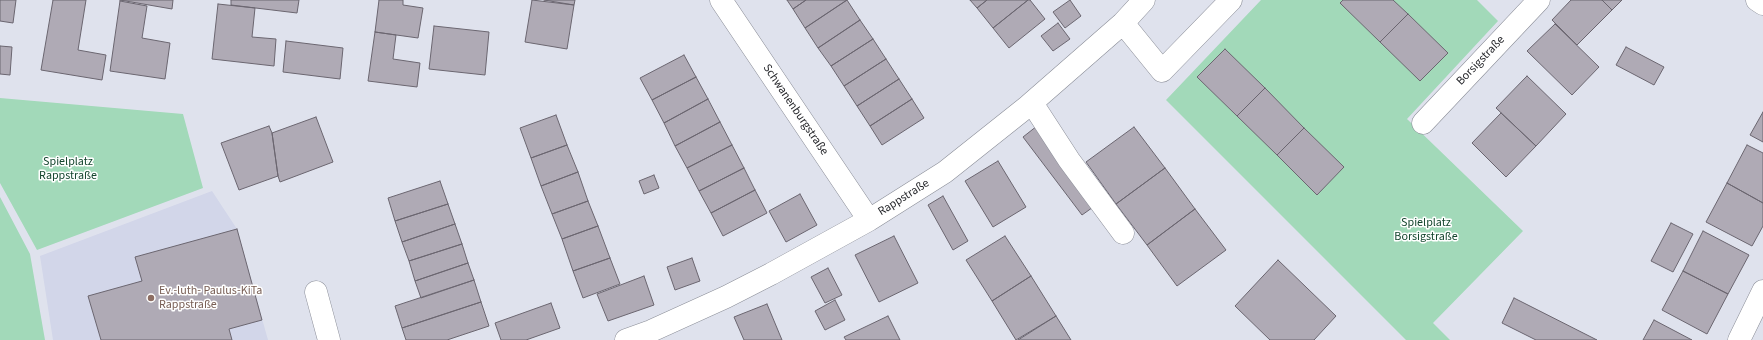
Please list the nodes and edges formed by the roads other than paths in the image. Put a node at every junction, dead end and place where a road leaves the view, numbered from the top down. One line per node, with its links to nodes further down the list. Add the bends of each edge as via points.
1 (722, 0): 10 (street, Schwanenburgstraße)
2 (1144, 0): 7 (street, Rappstraße)
3 (1230, 0): 7 (street, via 1162,71)
4 (1539, 0): 9 (street, Borsigstraße)
5 (1757, 0): 6 (street)
6 (1763, 4)
7 (1123, 23): 8 (street, Rappstraße)
8 (1032, 102): 10 (street, Rappstraße, via 944,172); 11 (street, via 1069,160)
9 (1423, 123)
10 (869, 220): 15 (street, Rappstraße, via 726,297)
11 (1123, 233)
12 (1763, 291): 16 (street)
13 (316, 292): 14 (street)
14 (329, 340)
15 (626, 340)
16 (1738, 340)

